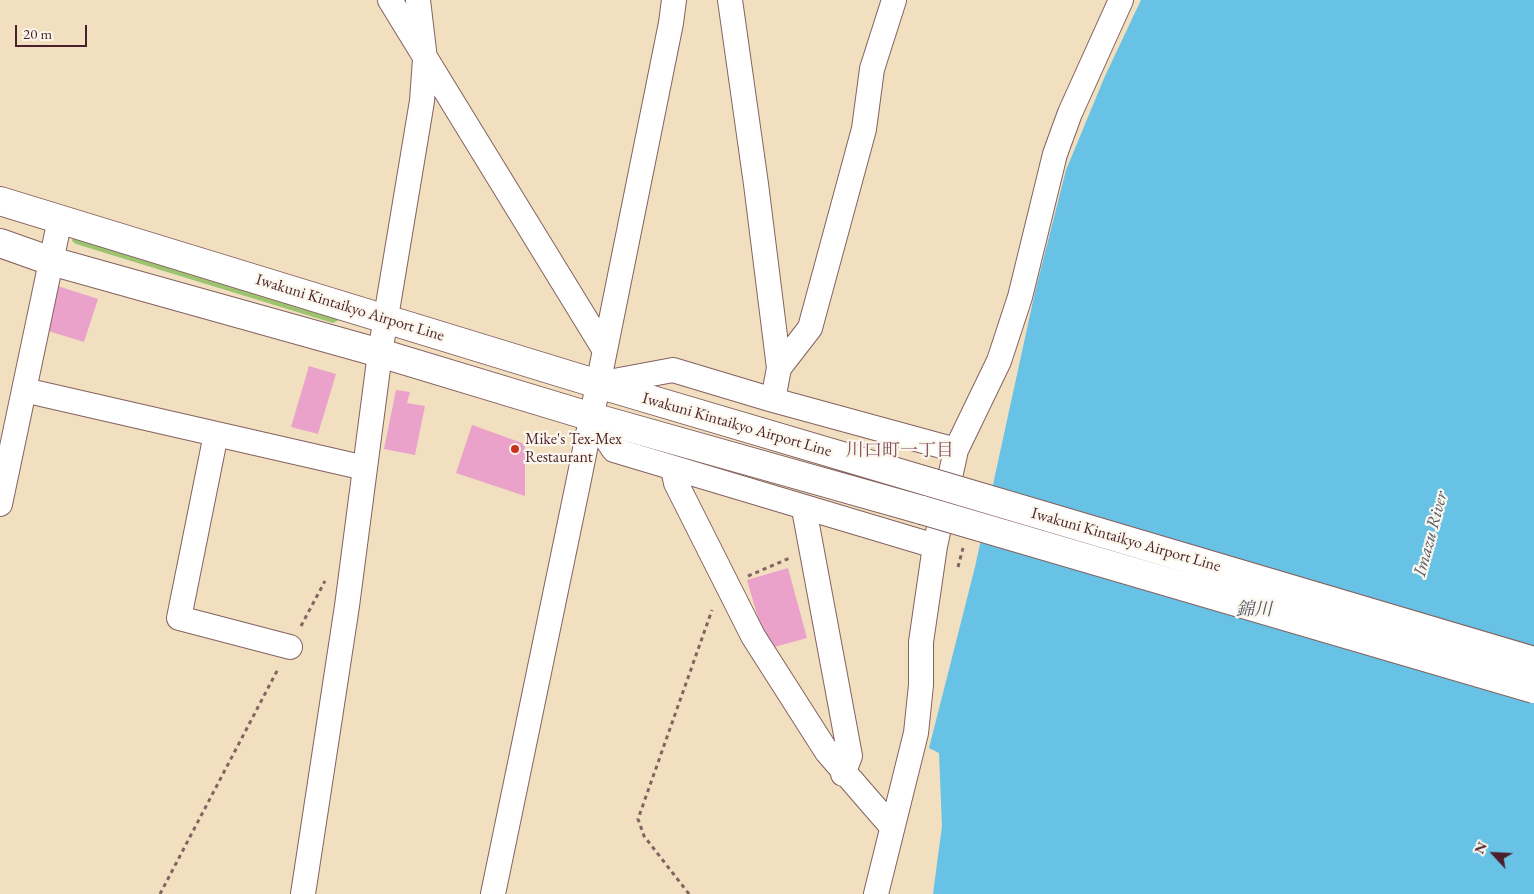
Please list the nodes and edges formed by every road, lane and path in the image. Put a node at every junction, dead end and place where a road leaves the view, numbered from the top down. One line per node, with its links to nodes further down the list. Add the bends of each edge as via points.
1 (390, 0): 7 (street)
2 (418, 0): 7 (street)
3 (674, 0): 13 (street)
4 (730, 0): 15 (street)
5 (894, 0): 15 (street, via 872,69 864,129 810,328)
6 (1121, 0): 21 (street, via 1070,113 1056,154 1020,297 999,362)
7 (425, 59): 12 (street, via 422,101); 13 (street)
8 (0, 201): 9 (main road, Iwakuni Kintaikyo Airport Line)
9 (60, 219): 11 (street); 12 (main road, Iwakuni Kintaikyo Airport Line)
10 (0, 244): 11 (main road, Iwakuni Kintaikyo Airport Line)
11 (51, 260): 14 (main road, Iwakuni Kintaikyo Airport Line); 17 (street)
12 (386, 319): 14 (street); 16 (main road, Iwakuni Kintaikyo Airport Line)
13 (604, 349): 16 (street)
14 (380, 353): 19 (main road, Iwakuni Kintaikyo Airport Line); 22 (street)
15 (779, 368): 18 (street)
16 (598, 384): 18 (street, via 673,370); 19 (street); 33 (main road, Iwakuni Kintaikyo Airport Line, bridge)
17 (24, 390): 20 (street); 24 (street)
18 (773, 400): 21 (street)
19 (592, 417): 23 (street, via 614,450); 34 (main road, Iwakuni Kintaikyo Airport Line, bridge, via 922,510); 39 (street)
20 (216, 434): 22 (street); 32 (street, via 179,618)
21 (956, 450): 27 (street)
22 (365, 468): 38 (street)
23 (673, 469): 25 (street); 31 (street, via 676,483)
24 (0, 504)
25 (804, 509): 27 (street); 28 (street)
26 (964, 544): 30 (path)
27 (934, 546): 36 (street, via 921,642 916,733)
28 (812, 549): 31 (path); 35 (street, via 850,756)
29 (328, 574): 32 (path)
30 (956, 576)
31 (728, 587): 35 (street, via 753,636); 40 (path, via 710,615 638,819 644,836)
32 (290, 647): 37 (path)
33 (1534, 661)
34 (1534, 690)
35 (844, 774): 36 (street)
36 (892, 827): 41 (street)
37 (160, 894)
38 (303, 894)
39 (493, 894)
40 (690, 894)
41 (876, 894)

